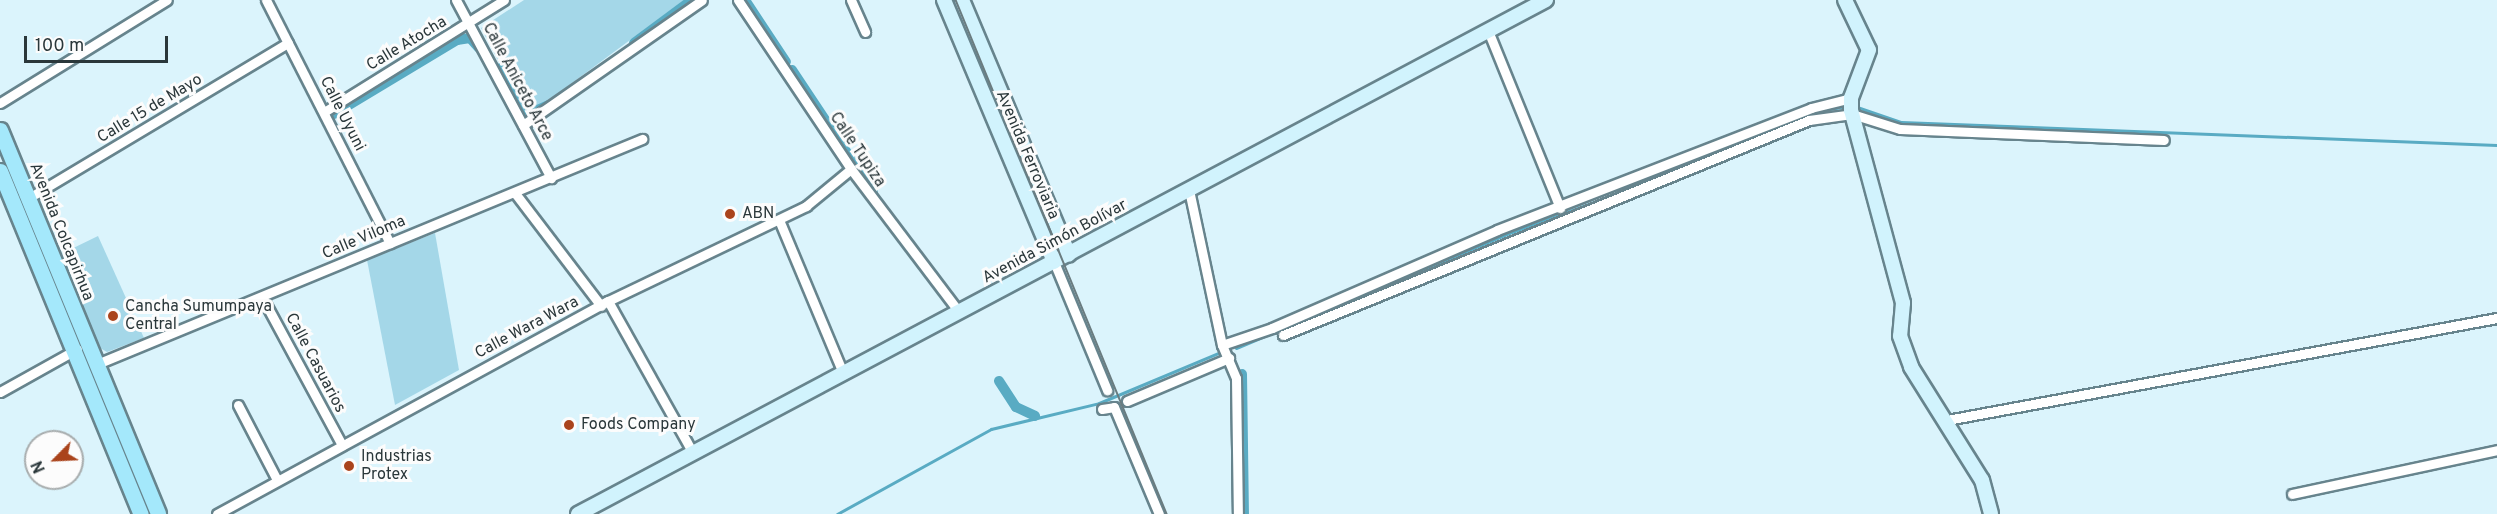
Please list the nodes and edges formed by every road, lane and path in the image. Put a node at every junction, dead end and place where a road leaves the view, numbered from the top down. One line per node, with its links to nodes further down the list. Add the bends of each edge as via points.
1 (167, 0): 16 (street)
2 (266, 0): 15 (street, Calle Uyuni)
3 (456, 0): 12 (street, Calle Aniceto Arce)
4 (504, 0): 12 (street, Calle Atocha)
5 (702, 0): 19 (street)
6 (738, 0): 23 (street, Calle Tupiza)
7 (851, 0): 13 (street)
8 (944, 0): 33 (street, Avenida Ferroviaria)
9 (962, 0): 32 (street, Avenida Ferroviaria)
10 (1546, 0): 14 (street, Avenida Simón Bolívar)
11 (1845, 0): 17 (street, via 1869,50)
12 (469, 24): 18 (street, Calle Atocha); 19 (street, Calle Aniceto Arce)
13 (865, 32)
14 (1489, 33): 26 (street, Avenida Simón Bolívar); 29 (street)
15 (288, 44): 18 (street, Calle Uyuni); 28 (street, Calle 15 de Mayo)
16 (0, 103)
17 (1852, 106): 22 (street, via 1900,129); 29 (street, via 1811,108); 38 (street, via 1809,120); 50 (street, via 1903,303 1900,336 1911,367)
18 (324, 112): 31 (street, Calle Uyuni)
19 (523, 125): 25 (street, Calle Aniceto Arce)
20 (0, 130): 28 (main road, Avenida Colcapirhua)
21 (642, 139): 25 (street, Calle Viloma)
22 (2164, 140)
23 (851, 170): 30 (street, Calle Wara Wara, via 806,206); 36 (street, Calle Tupiza)
24 (1, 178): 41 (main road, Avenida Colcapirhua)
25 (551, 178): 27 (street, Calle Viloma)
26 (1189, 190): 32 (street, Avenida Simón Bolívar); 40 (street)
27 (515, 193): 31 (street, Calle Viloma); 35 (street)
28 (27, 199): 39 (main road, Avenida Colcapirhua)
29 (1560, 208): 40 (street, via 1497,230 1325,306)
30 (779, 220): 35 (street, Calle Wara Wara); 44 (street)
31 (390, 243): 34 (street, Calle Viloma)
32 (1069, 254): 33 (street, Avenida Simón Bolívar)
33 (1054, 262): 36 (street, Avenida Simón Bolívar); 45 (street, Avenida Ferroviaria)
34 (262, 297): 43 (street, Calle Viloma); 51 (street, Calle Casuarios)
35 (604, 303): 51 (street, Calle Wara Wara); 53 (street)
36 (959, 312): 44 (street, Avenida Simón Bolívar)
37 (2497, 318): 50 (street)
38 (1283, 335)
39 (88, 344): 41 (street); 43 (main road, Avenida Colcapirhua)
40 (1222, 345): 42 (street)
41 (73, 351): 46 (street); 56 (main road, Avenida Colcapirhua)
42 (1229, 358): 47 (street); 61 (street, via 1236,378)
43 (97, 364): 57 (main road, Avenida Colcapirhua)
44 (843, 373): 53 (street, Avenida Simón Bolívar)
45 (1107, 390)
46 (0, 392)
47 (1127, 401)
48 (238, 405): 54 (street)
49 (1102, 409): 60 (street, via 1114,407)
50 (1947, 420): 62 (street, via 1982,480)
51 (341, 443): 54 (street, Calle Wara Wara)
52 (2497, 450): 55 (street)
53 (693, 453): 59 (street, Avenida Simón Bolívar)
54 (276, 478): 58 (street, Calle Wara Wara)
55 (2292, 494)
56 (141, 514)
57 (158, 514)
58 (217, 514)
59 (578, 514)
60 (1158, 514)
61 (1238, 514)
62 (1991, 514)

